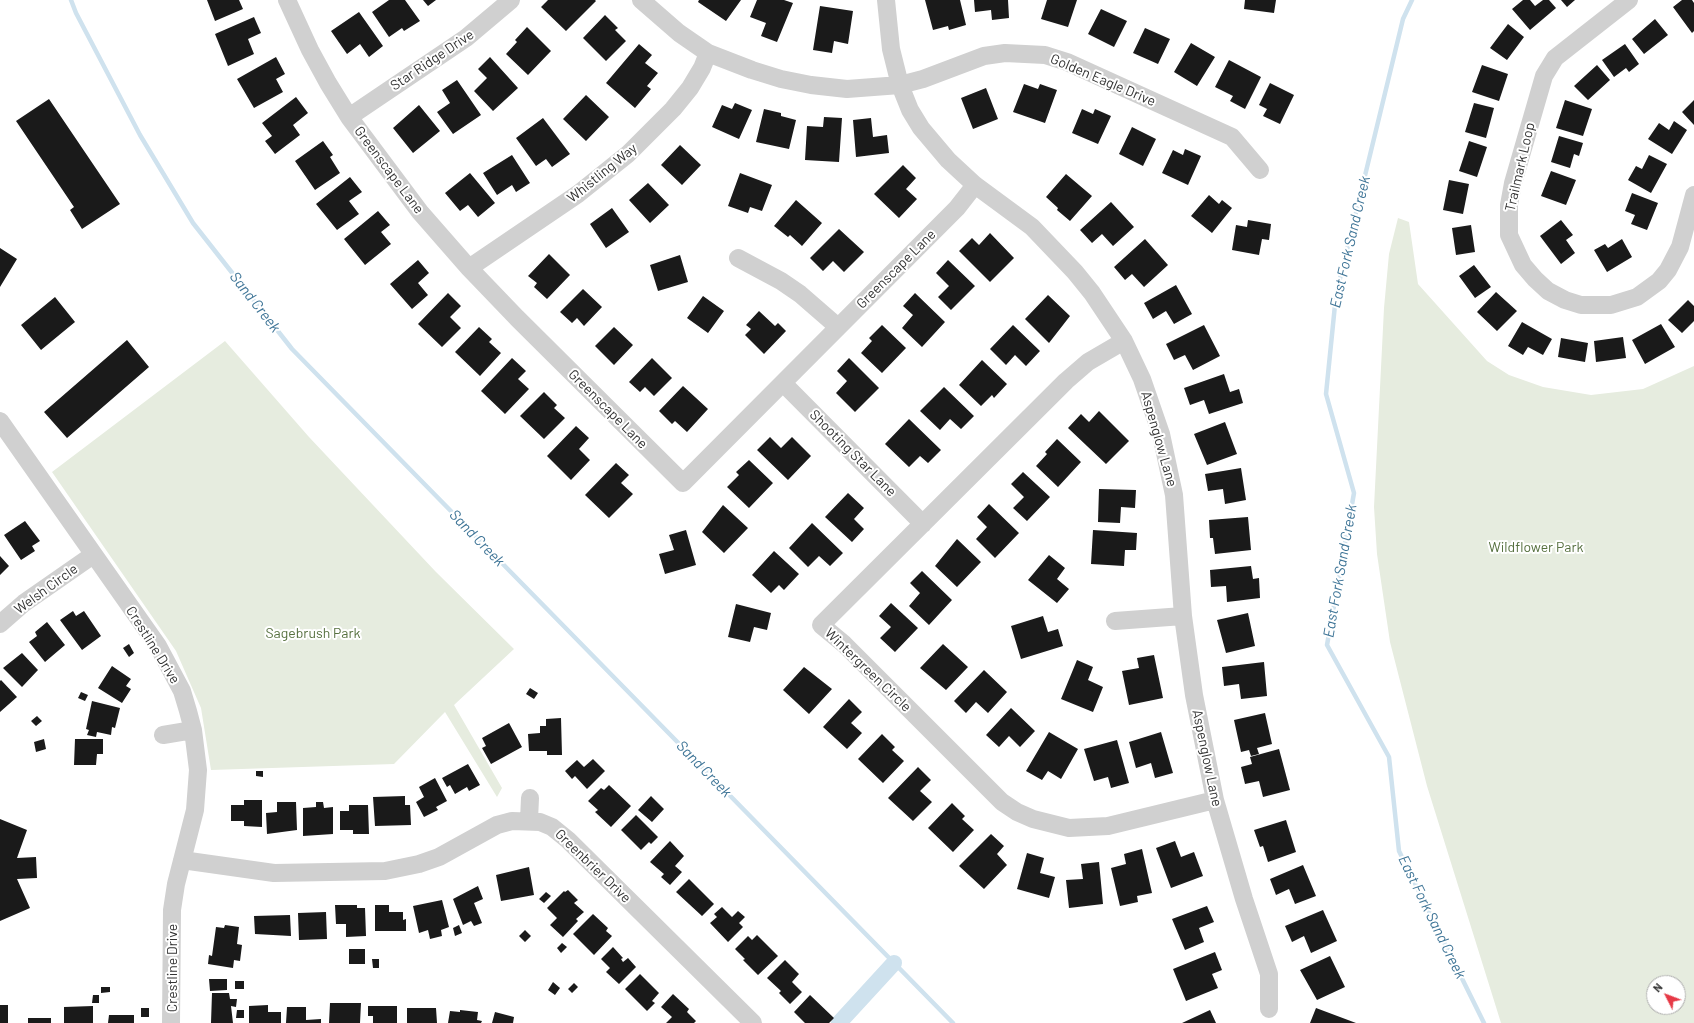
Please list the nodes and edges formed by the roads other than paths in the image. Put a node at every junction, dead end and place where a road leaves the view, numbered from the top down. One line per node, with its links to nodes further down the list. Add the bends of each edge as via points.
1 (288, 0): 8 (street, Greenscape Lane, via 310,50)
2 (512, 0): 8 (street, Star Ridge Drive, via 466,38)
3 (641, 0): 6 (street, Golden Eagle Drive, via 679,33)
4 (886, 0): 7 (street, Aspenglow Lane, via 891,49)
5 (1629, 0): 11 (street, Trailmark Loop, via 1555,58 1544,76 1513,183 1509,205 1509,235 1523,266 1548,291 1581,305 1611,305 1638,296 1659,281 1668,270 1680,247)
6 (708, 53): 7 (street, Golden Eagle Drive, via 766,75 811,85 847,89); 13 (street, Whistling Way, via 690,88 628,154 578,194)
7 (900, 85): 9 (street, Golden Eagle Drive, via 923,80 984,56 1006,53 1045,55 1067,62 1232,137); 10 (street, Aspenglow Lane, via 921,128 948,160)
8 (349, 117): 13 (street, Greenscape Lane, via 397,183)
9 (1260, 170)
10 (975, 185): 14 (street, Greenscape Lane, via 957,208); 15 (street, Aspenglow Lane, via 1032,227 1056,251 1092,293)
11 (1694, 195)
12 (738, 258): 14 (street, via 800,294)
13 (469, 268): 16 (street, Greenscape Lane, via 683,483)
14 (838, 327): 16 (street, Greenscape Lane)
15 (1124, 341): 18 (street, Wintergreen Circle, via 1088,362 1066,381); 20 (street, Aspenglow Lane, via 1150,403 1168,464 1174,495)
16 (783, 383): 18 (street, Shooting Star Lane)
17 (0, 421): 19 (street, Crestline Drive)
18 (923, 524): 26 (street, Wintergreen Circle, via 821,625 844,644 984,785 1016,812 1069,828 1108,826)
19 (93, 555): 22 (street, Welsh Circle, via 24,603); 23 (street, Crestline Drive, via 172,670 182,691)
20 (1183, 616): 21 (street); 26 (street, Aspenglow Lane, via 1194,695)
21 (1115, 621)
22 (0, 624)
23 (193, 730): 24 (street); 28 (street, Crestline Drive, via 198,770 197,791 195,810)
24 (163, 735)
25 (530, 798): 27 (street)
26 (1215, 800): 29 (street, Aspenglow Lane, via 1269,974)
27 (529, 820): 28 (street, Greenbrier Drive, via 497,825 439,857 385,871 274,874); 31 (street, Greenbrier Drive, via 552,827 568,840)
28 (182, 860): 30 (street, Crestline Drive, via 172,910)
29 (1269, 1009)
30 (171, 1023)
31 (753, 1023)

